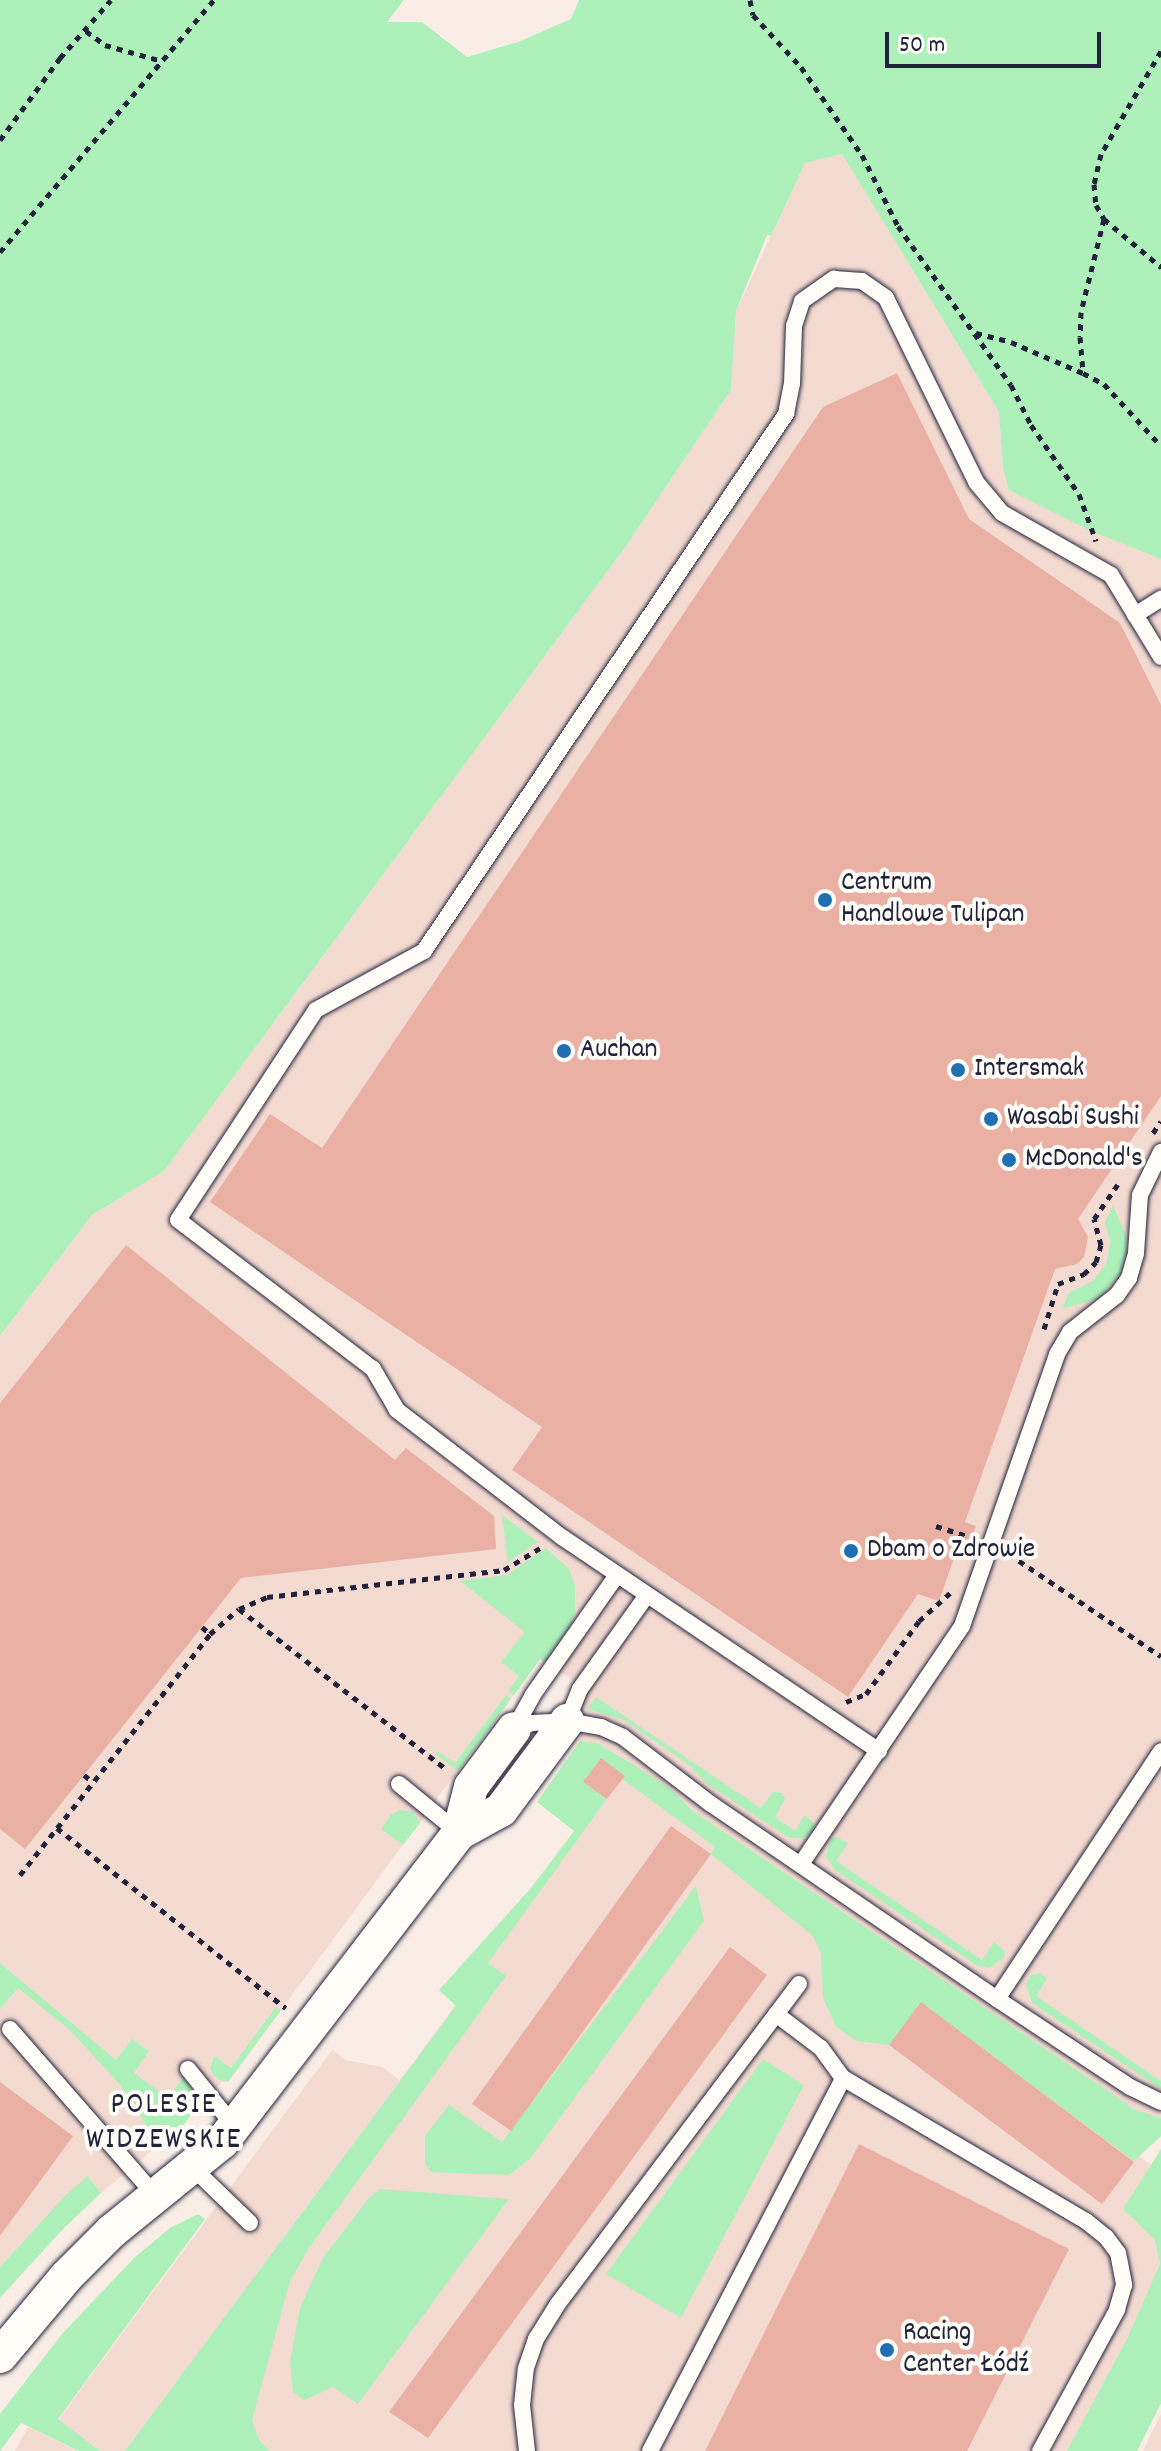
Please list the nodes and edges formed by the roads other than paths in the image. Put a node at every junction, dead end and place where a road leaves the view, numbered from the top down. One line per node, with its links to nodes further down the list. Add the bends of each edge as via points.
1 (1161, 599): 2 (lane)
2 (1135, 615): 3 (lane); 5 (lane, via 1111,575 1002,513 976,482 886,298 862,281 834,279 802,301 794,326 786,414 424,951 316,1010 178,1220 373,1369 397,1410)
3 (1161, 657)
4 (1161, 1152): 9 (lane, via 1140,1195 1129,1278 1063,1342 962,1626)
5 (617, 1575): 6 (lane); 8 (lane)
6 (647, 1595): 7 (lane, via 580,1689); 9 (lane)
7 (567, 1721): 8 (lane); 12 (street, via 501,1810); 13 (lane, via 623,1737)
8 (514, 1729): 12 (street, via 471,1787)
9 (879, 1751): 13 (lane)
10 (1161, 1751): 15 (lane)
11 (399, 1784): 12 (lane)
12 (459, 1833): 21 (street)
13 (801, 1864): 15 (lane)
14 (799, 1984): 16 (lane)
15 (997, 1999): 20 (lane)
16 (776, 2014): 19 (lane, via 821,2048); 26 (lane, via 536,2339 522,2405)
17 (10, 2029): 23 (lane)
18 (188, 2069): 21 (lane)
19 (843, 2078): 27 (lane); 28 (lane, via 1086,2221 1118,2253 1124,2273 1117,2310)
20 (1161, 2102)
21 (234, 2126): 22 (street)
22 (193, 2168): 23 (street); 24 (lane)
23 (155, 2195): 25 (street, via 66,2277)
24 (250, 2223)
25 (0, 2356)
26 (527, 2451)
27 (650, 2451)
28 (1040, 2451)

